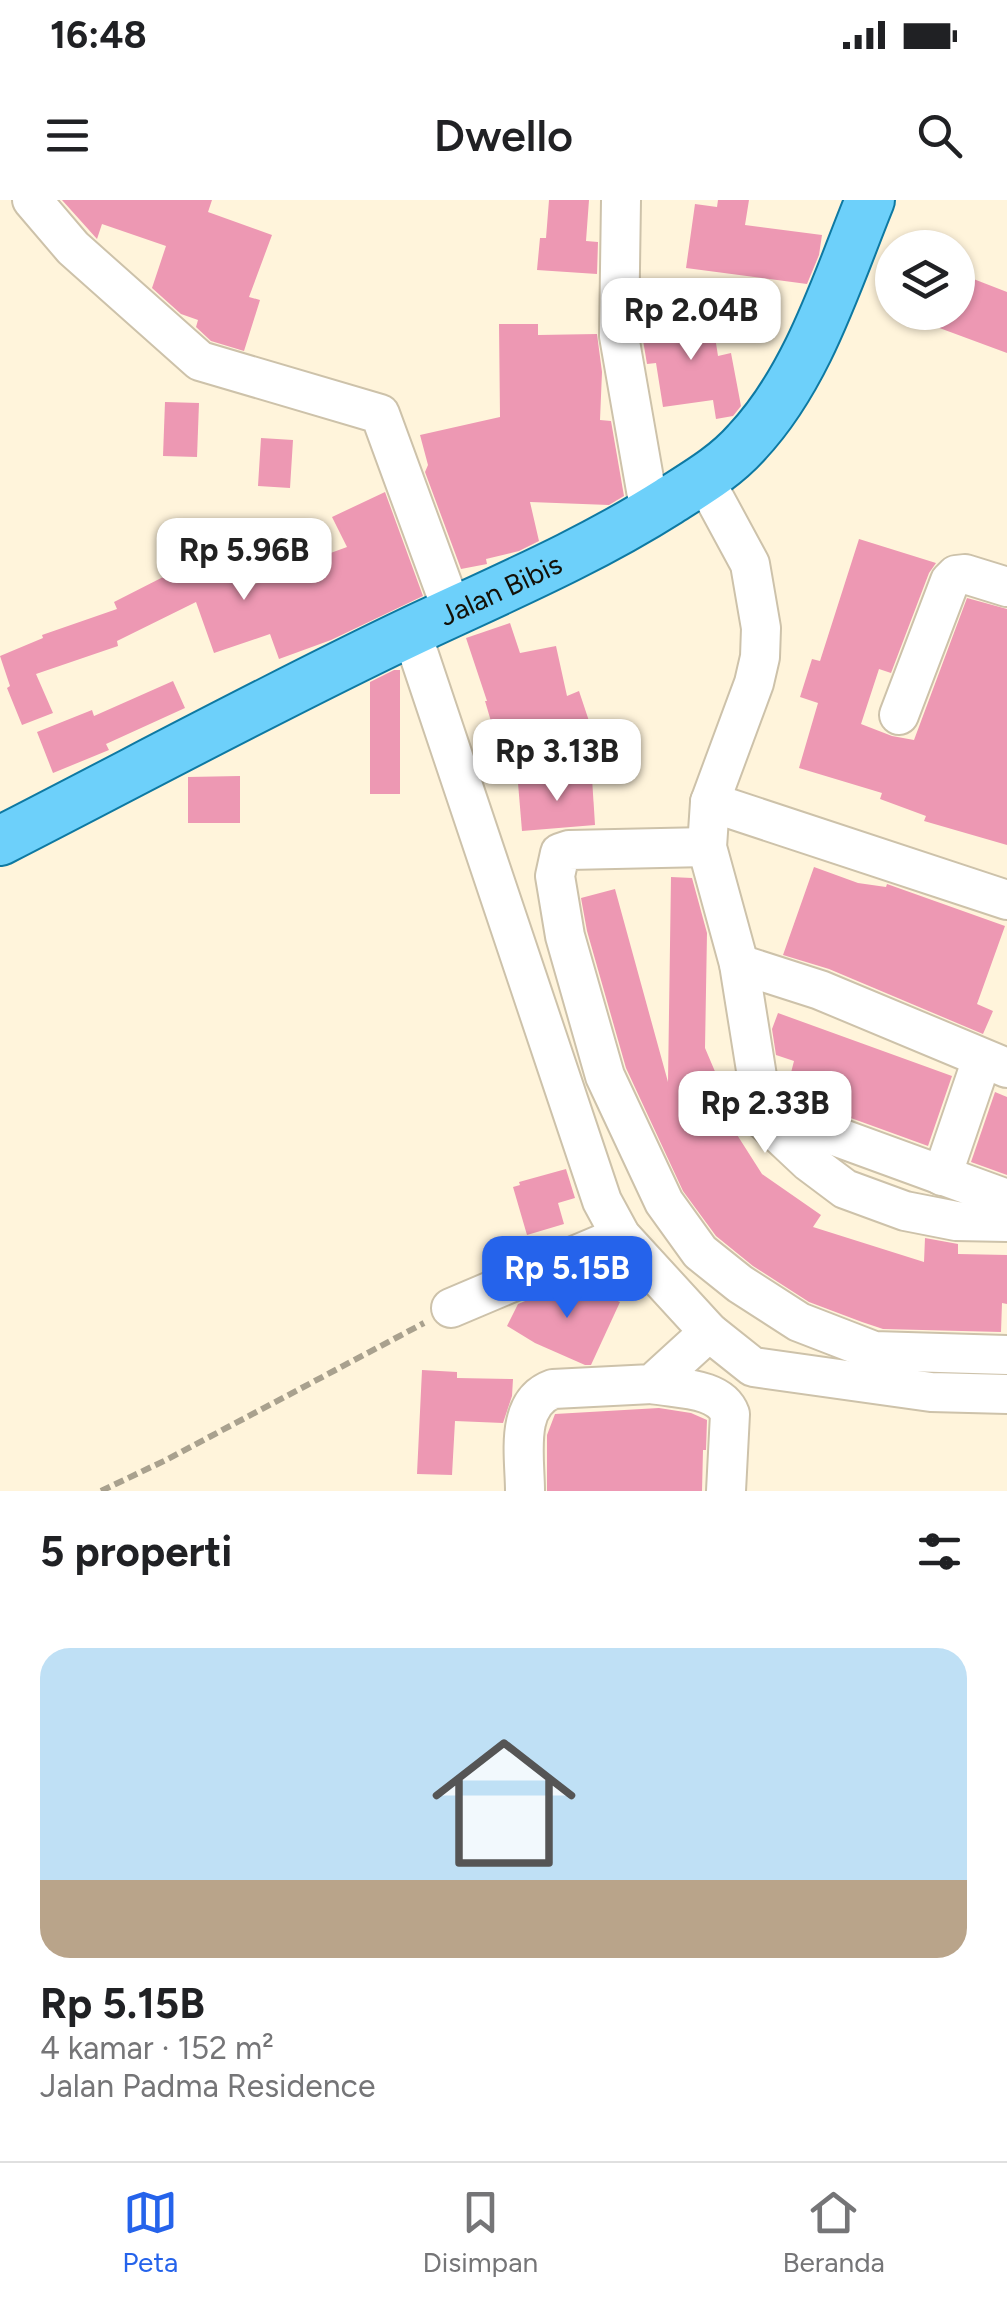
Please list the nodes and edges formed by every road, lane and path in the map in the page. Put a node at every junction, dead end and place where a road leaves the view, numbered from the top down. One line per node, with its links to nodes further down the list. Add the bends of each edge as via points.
1 (32, 200): 7 (street, via 74,248 200,362 380,414)
2 (621, 200): 5 (street, via 619,336)
3 (870, 200): 4 (main road, Jalan Bibis, via 782,396 750,439)
4 (704, 478): 5 (main road, Jalan Bibis); 9 (street, via 750,564 761,628 754,683)
5 (650, 513): 7 (main road, Jalan Bibis)
6 (1007, 587): 8 (street, via 965,574 950,580)
7 (432, 622): 10 (main road, Jalan Bibis); 20 (street, via 602,1201)
8 (900, 716)
9 (714, 790): 11 (street); 12 (street); 13 (street)
10 (0, 842)
11 (707, 846): 14 (street); 23 (street, via 568,850 560,853 555,876 605,1076 664,1202 700,1252 799,1322 874,1352)
12 (1007, 873)
13 (1007, 900)
14 (739, 964): 15 (street, via 820,990); 16 (street)
15 (994, 1063): 17 (street)
16 (764, 1120): 17 (street, via 807,1126); 19 (street, via 845,1189 905,1211)
17 (942, 1176): 18 (street)
18 (1007, 1200)
19 (1007, 1222)
20 (622, 1236): 21 (street); 22 (street)
21 (452, 1308): 27 (path)
22 (710, 1332): 24 (street); 25 (street)
23 (1007, 1355)
24 (753, 1367): 26 (street, via 931,1392); 30 (street)
25 (652, 1384): 28 (street, via 541,1393 525,1422); 29 (street, via 714,1395 726,1405)
26 (1007, 1394)
27 (102, 1491)
28 (525, 1491)
29 (726, 1491)
30 (746, 1491)

